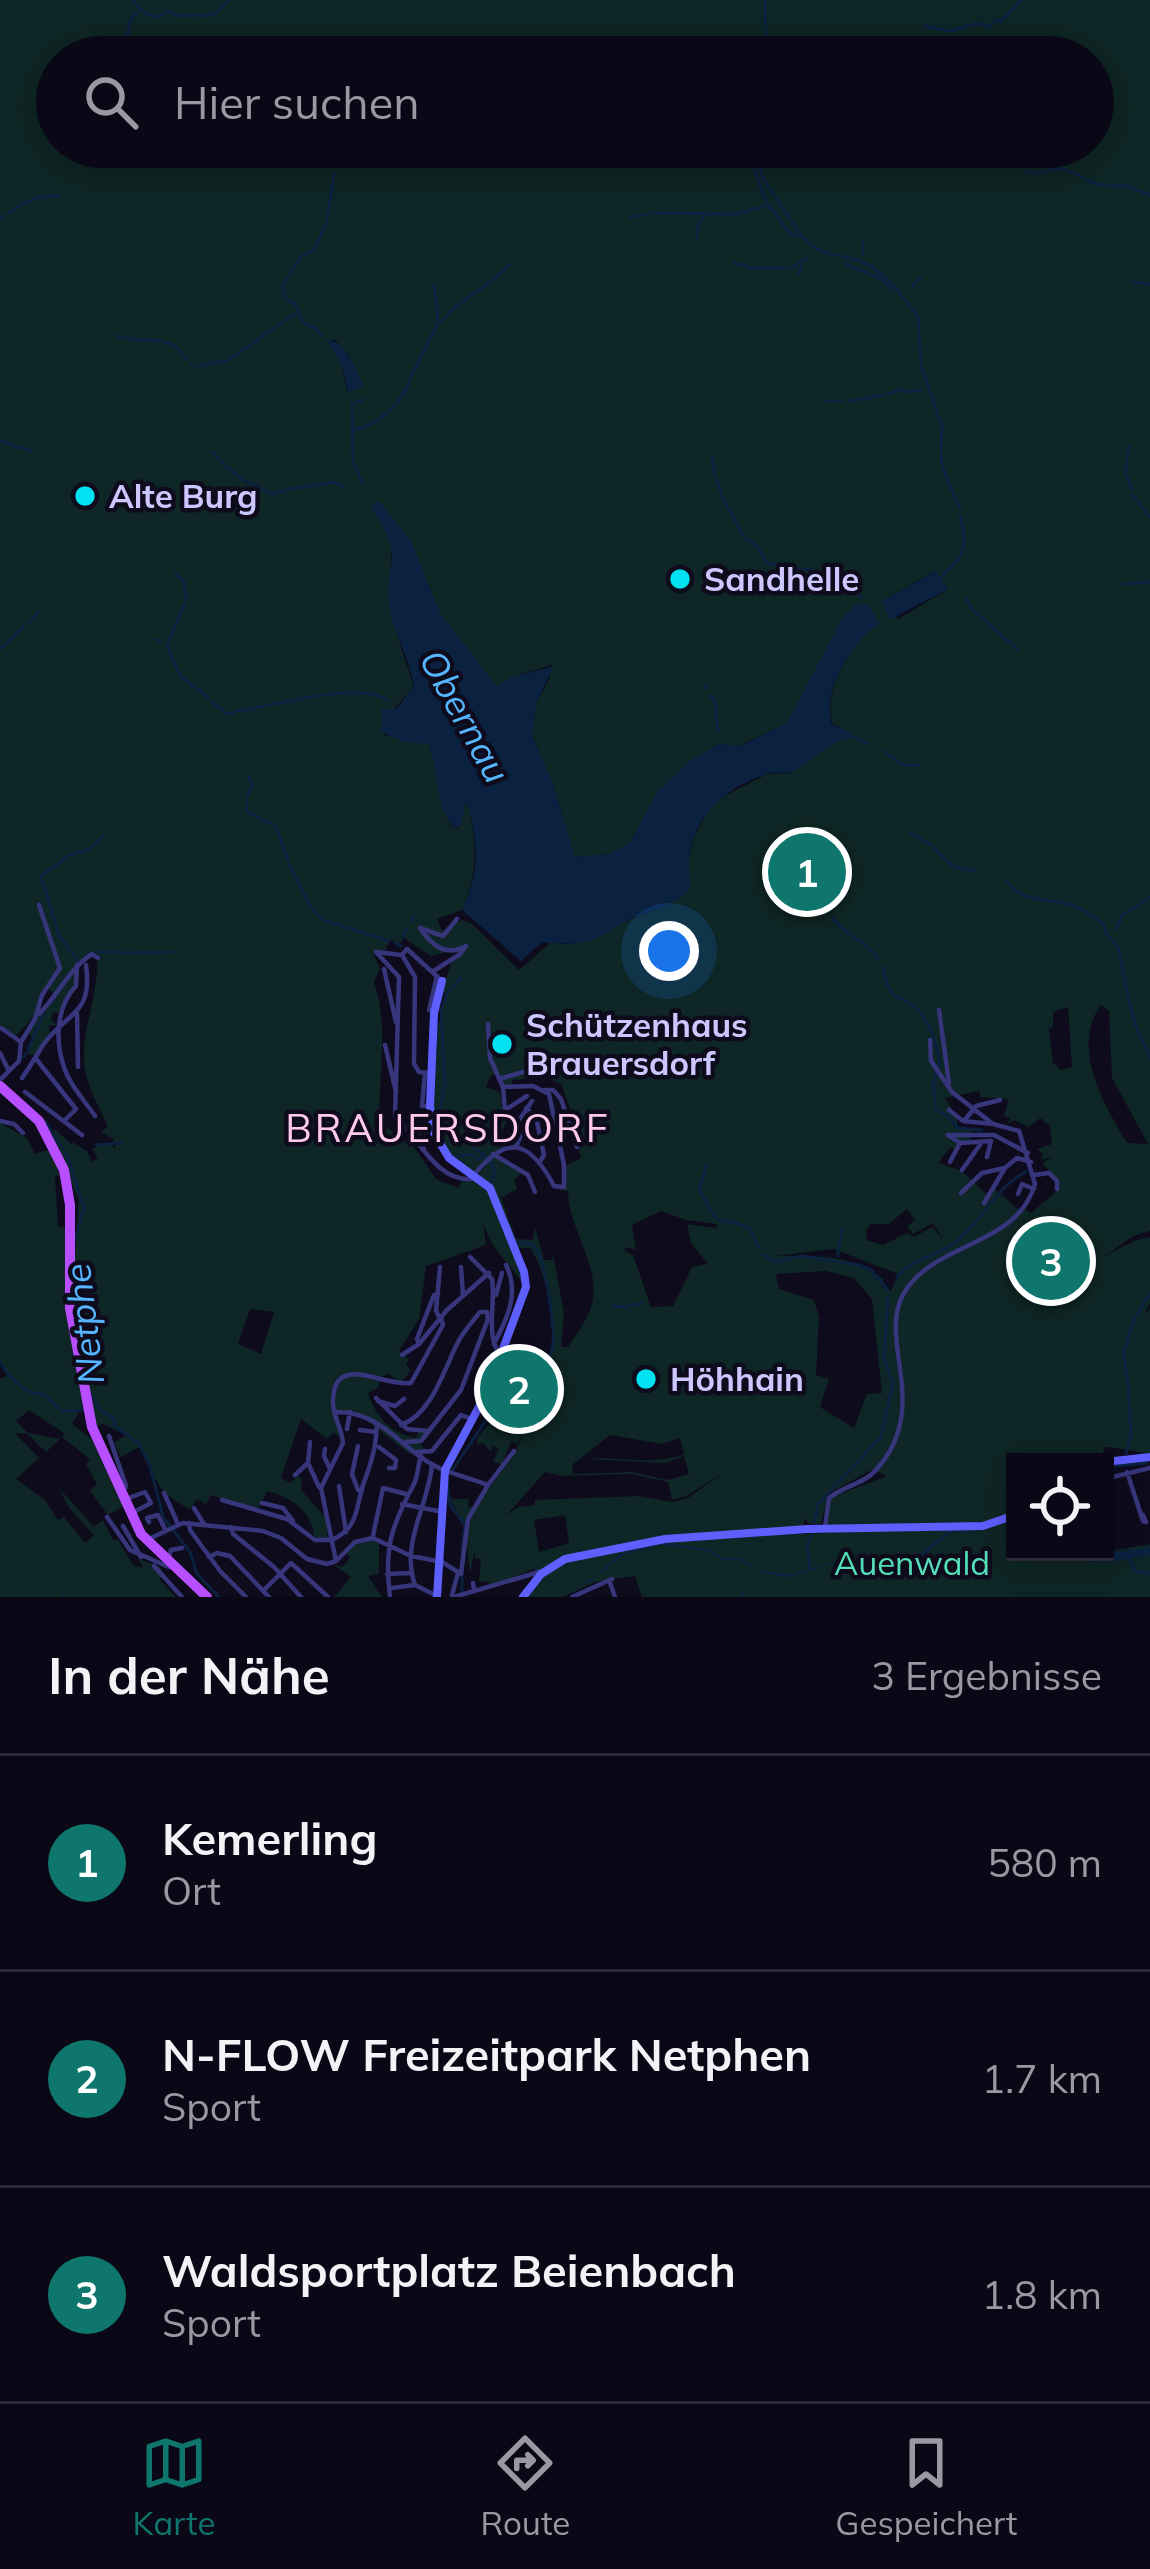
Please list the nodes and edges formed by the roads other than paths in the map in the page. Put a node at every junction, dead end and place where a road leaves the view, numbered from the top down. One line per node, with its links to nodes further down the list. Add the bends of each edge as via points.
1 (39, 904): 12 (street, via 60,965)
2 (457, 919): 8 (street, via 442,936 419,928 438,949 466,946)
3 (402, 956): 8 (street, via 407,949); 16 (street, via 376,952 399,977); 28 (street, via 415,977 414,1064)
4 (98, 958): 5 (street)
5 (77, 964): 12 (street); 15 (street)
6 (86, 964): 11 (street, via 87,993)
7 (384, 969): 16 (street)
8 (437, 975): 9 (street); 28 (street)
9 (429, 1010)
10 (939, 1010): 34 (street)
11 (77, 1014): 15 (street); 23 (street)
12 (35, 1019): 18 (street)
13 (488, 1024): 31 (street)
14 (1, 1028): 18 (street)
15 (59, 1030): 21 (street); 25 (street)
16 (399, 1031): 41 (street)
17 (930, 1040): 34 (street, via 930,1059)
18 (20, 1042): 22 (street)
19 (385, 1045): 41 (street)
20 (0, 1053): 26 (street)
21 (37, 1060): 24 (street); 29 (street)
22 (18, 1063): 24 (street); 26 (street); 30 (street)
23 (78, 1067)
24 (28, 1069): 30 (street)
25 (64, 1070): 29 (street); 42 (street)
26 (9, 1071): 30 (street); 32 (street)
27 (527, 1071): 31 (street)
28 (429, 1072): 68 (street, via 423,1107 441,1148)
29 (49, 1074): 43 (street, via 76,1109)
30 (20, 1076): 36 (street)
31 (499, 1079): 33 (street)
32 (0, 1082): 36 (main road)
33 (503, 1087): 35 (street); 39 (street, via 505,1109 530,1099)
34 (950, 1088): 38 (street)
35 (544, 1090): 55 (street, via 558,1094); 62 (street, via 554,1106 564,1187 554,1186)
36 (22, 1098): 43 (street); 122 (main road, via 64,1170 70,1303 90,1422)
37 (1000, 1100): 38 (street)
38 (974, 1107): 46 (street); 48 (street)
39 (526, 1108): 52 (street); 62 (street, via 536,1117)
40 (949, 1110): 46 (street)
41 (393, 1113): 58 (street)
42 (95, 1116)
43 (64, 1120): 51 (street)
44 (414, 1120): 58 (street)
45 (0, 1121): 49 (street)
46 (964, 1121): 48 (street)
47 (526, 1124): 56 (street)
48 (994, 1125): 50 (street); 57 (street, via 1017,1129)
49 (23, 1133)
50 (994, 1135): 53 (street, via 948,1134); 57 (street)
51 (82, 1136)
52 (508, 1137)
53 (960, 1142): 54 (street); 63 (street)
54 (982, 1142): 60 (street, via 992,1143); 66 (street)
55 (578, 1147)
56 (516, 1148): 59 (street); 62 (street)
57 (1024, 1152): 61 (street); 64 (street)
58 (427, 1155): 68 (street, via 459,1179)
59 (490, 1157): 68 (street); 71 (street, via 528,1175)
60 (987, 1157)
61 (1017, 1158): 64 (street); 65 (street)
62 (541, 1160)
63 (950, 1162)
64 (1030, 1162): 67 (street)
65 (1005, 1168): 72 (street, via 982,1173); 74 (street)
66 (962, 1170)
67 (1034, 1174): 69 (street); 70 (street, via 1049,1173)
68 (473, 1176): 87 (street, via 496,1201 526,1280)
69 (1034, 1189): 73 (street, via 1022,1184); 140 (street, via 1010,1223 928,1267 904,1293 896,1323 904,1400 897,1432 873,1474 829,1498)
70 (1057, 1189)
71 (535, 1192)
72 (962, 1193)
73 (1018, 1194)
74 (984, 1203)
75 (470, 1257): 78 (street)
76 (440, 1267): 79 (street)
77 (461, 1268): 80 (street)
78 (489, 1274): 80 (street); 81 (street)
79 (438, 1294): 82 (street); 84 (street)
80 (463, 1294): 82 (street)
81 (494, 1297): 83 (street); 85 (street, via 504,1269 513,1297)
82 (440, 1319): 84 (street); 90 (street, via 410,1383 344,1376 334,1389)
83 (490, 1321): 85 (street); 92 (street, via 487,1312 478,1315 446,1374); 96 (street, via 461,1390)
84 (419, 1344): 86 (street)
85 (494, 1345): 87 (street)
86 (402, 1355)
87 (500, 1355): 89 (street)
88 (404, 1399): 92 (street, via 395,1406 377,1400)
89 (479, 1410): 104 (street, via 470,1420 461,1414 430,1453); 112 (street)
90 (334, 1412): 91 (street); 109 (street, via 343,1443)
91 (350, 1412): 93 (street); 94 (street)
92 (401, 1425): 96 (street)
93 (377, 1428): 95 (street); 99 (street); 101 (street)
94 (347, 1429)
95 (362, 1431)
96 (429, 1432): 99 (street)
97 (109, 1436): 122 (street)
98 (310, 1442): 107 (street)
99 (406, 1442): 104 (street)
100 (358, 1446): 119 (street, via 352,1474)
101 (377, 1447): 110 (street, via 396,1460); 119 (street)
102 (326, 1449): 109 (street)
103 (514, 1451): 116 (street)
104 (419, 1454): 108 (street); 121 (street)
105 (1150, 1457): 106 (street)
106 (1114, 1461)
107 (308, 1463): 114 (street); 118 (street)
108 (432, 1464): 112 (street); 127 (street)
109 (330, 1468): 118 (street)
110 (389, 1468)
111 (1150, 1468): 113 (street)
112 (449, 1471): 116 (street); 128 (street)
113 (1127, 1472): 115 (street); 130 (street)
114 (295, 1475)
115 (1114, 1476)
116 (488, 1485): 156 (street, via 468,1519)
117 (339, 1486): 141 (street)
118 (321, 1488): 143 (street)
119 (362, 1491): 141 (street)
120 (164, 1493): 138 (street)
121 (406, 1494): 125 (street); 142 (street, via 383,1489)
122 (123, 1496): 129 (main road); 129 (street, via 146,1493 150,1505)
123 (222, 1500): 133 (street)
124 (262, 1503): 133 (street, via 284,1508)
125 (401, 1504): 127 (street); 145 (street)
126 (194, 1508): 136 (street)
127 (418, 1508): 128 (street); 147 (street)
128 (443, 1512): 153 (street)
129 (132, 1514): 144 (main road)
130 (1143, 1515)
131 (107, 1517): 149 (street, via 122,1544)
132 (1006, 1518): 140 (street, via 983,1526)
133 (293, 1521): 143 (street, via 315,1540)
134 (149, 1522): 138 (street, via 158,1515)
135 (189, 1522): 136 (street); 138 (street); 148 (street)
136 (204, 1524): 139 (street)
137 (123, 1526): 149 (street)
138 (171, 1527): 144 (street)
139 (231, 1527): 151 (street, via 271,1534 317,1563); 154 (street)
140 (816, 1529): 158 (street, via 664,1539 572,1556)
141 (346, 1532): 143 (street)
142 (373, 1538): 145 (street); 151 (street, via 355,1542)
143 (330, 1540): 151 (street)
144 (146, 1541): 150 (main road)
145 (388, 1542): 147 (street); 157 (street)
146 (177, 1546): 150 (street)
147 (411, 1556): 153 (street); 155 (street)
148 (209, 1557): 162 (street, via 230,1556); 167 (street)
149 (142, 1558): 152 (street)
150 (167, 1561): 159 (main road)
151 (336, 1561)
152 (151, 1562): 159 (street); 165 (street)
153 (441, 1562): 156 (street); 170 (street)
154 (279, 1572): 162 (street); 164 (street); 168 (street, via 295,1564)
155 (410, 1573): 157 (street); 160 (street)
156 (460, 1573): 163 (street)
157 (387, 1574): 169 (street)
158 (541, 1574): 163 (street); 171 (street)
159 (184, 1576): 166 (main road)
160 (415, 1585): 161 (street); 170 (street)
161 (392, 1588)
162 (266, 1594)
163 (463, 1594)
164 (299, 1596)
165 (182, 1597)
166 (207, 1597)
167 (245, 1597)
168 (328, 1597)
169 (390, 1597)
170 (437, 1597)
171 (523, 1597)
172 (572, 1597): 173 (street, via 610,1580)
173 (614, 1597)

